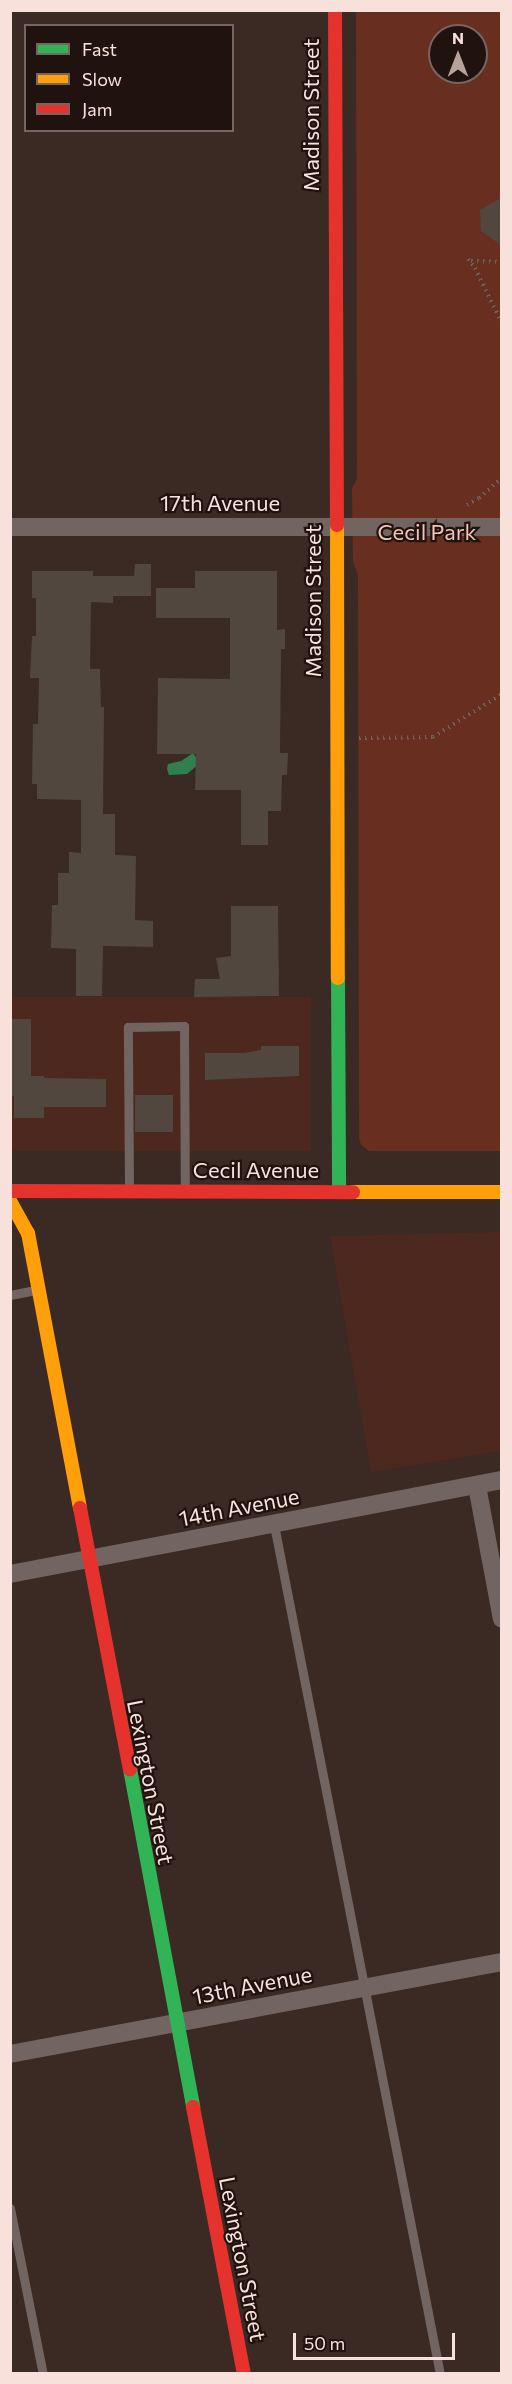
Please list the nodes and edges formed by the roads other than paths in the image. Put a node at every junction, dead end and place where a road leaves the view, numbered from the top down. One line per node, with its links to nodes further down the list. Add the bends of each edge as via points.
1 (335, 10): 3 (street, Madison Street)
2 (10, 527): 3 (street, 17th Avenue)
3 (336, 527): 4 (street, 17th Avenue); 8 (street, Madison Street)
4 (501, 527)
5 (10, 1191): 6 (street, Cecil Avenue)
6 (129, 1191): 7 (street, Cecil Avenue); 7 (lane, via 128,1027 173,1026 184,1026)
7 (185, 1191): 8 (street, Cecil Avenue)
8 (339, 1191): 9 (street, Cecil Avenue)
9 (501, 1192)
10 (10, 1201): 11 (street, Lexington Street, via 27,1233)
11 (39, 1290): 12 (lane); 16 (street, Lexington Street)
12 (10, 1295)
13 (501, 1480): 14 (street, 14th Avenue)
14 (477, 1486): 15 (street, 14th Avenue); 18 (street)
15 (274, 1525): 16 (street, 14th Avenue); 20 (lane)
16 (88, 1560): 17 (street, 14th Avenue); 21 (street, Lexington Street)
17 (10, 1574)
18 (501, 1619)
19 (501, 1962): 20 (street, 13th Avenue)
20 (363, 1988): 21 (street, 13th Avenue); 26 (lane)
21 (176, 2023): 22 (street, 13th Avenue); 25 (street, Lexington Street)
22 (10, 2055)
23 (10, 2208): 24 (lane)
24 (43, 2373)
25 (244, 2373)
26 (440, 2373)

